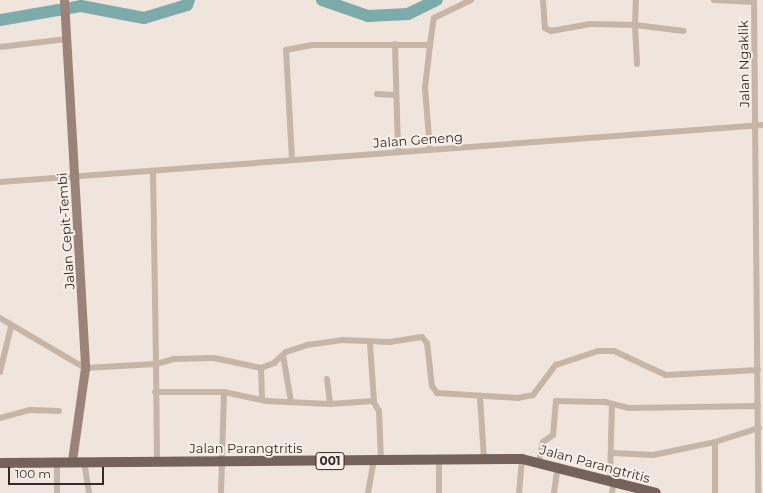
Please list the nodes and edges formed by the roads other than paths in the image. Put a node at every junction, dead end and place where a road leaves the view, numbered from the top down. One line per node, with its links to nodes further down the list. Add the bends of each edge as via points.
1 (64, 0): 9 (main road, Jalan Cepit-Tembi)
2 (471, 0): 11 (street, via 434,18)
3 (543, 0): 7 (street, via 548,31 590,24)
4 (636, 0): 7 (street)
5 (714, 0): 6 (street)
6 (754, 1): 16 (street, Jalan Ngaklik)
7 (635, 25): 8 (street); 13 (street)
8 (684, 31)
9 (67, 39): 12 (street); 22 (main road, Jalan Cepit-Tembi)
10 (395, 44): 11 (street); 15 (street); 20 (street, via 288,47)
11 (430, 45): 18 (street, via 425,88)
12 (0, 47)
13 (637, 64)
14 (377, 94): 15 (street)
15 (395, 95): 19 (street)
16 (756, 126): 17 (street, Jalan Geneng); 18 (street, Jalan Geneng); 32 (street, Jalan Ngaklik)
17 (763, 126)
18 (430, 150): 19 (street, Jalan Geneng)
19 (398, 152): 20 (street, Jalan Geneng)
20 (292, 160): 21 (street, Jalan Geneng)
21 (153, 171): 22 (street, Jalan Geneng); 29 (street)
22 (75, 178): 23 (street, Jalan Geneng); 30 (main road, Jalan Cepit-Tembi)
23 (0, 182)
24 (0, 318): 25 (street)
25 (12, 327): 26 (street); 30 (street)
26 (3, 339): 33 (street)
27 (370, 344): 28 (street, via 328,342 292,349); 37 (street, via 424,337 435,391 449,396); 39 (street)
28 (283, 355): 31 (street); 40 (street)
29 (156, 364): 30 (street); 31 (street, via 174,359 214,358); 35 (street)
30 (85, 368): 51 (main road, Jalan Cepit-Tembi)
31 (261, 368): 38 (street)
32 (758, 370): 37 (street, via 666,375 614,351 605,350 556,365 537,391 528,397); 43 (street, Jalan Ngaklik)
33 (0, 372)
34 (327, 379): 41 (street)
35 (155, 392): 36 (street); 56 (street)
36 (224, 392): 38 (street); 57 (street)
37 (480, 397): 49 (street)
38 (262, 400): 40 (street)
39 (374, 401): 41 (street); 52 (street, via 379,411)
40 (291, 402): 41 (street)
41 (330, 404)
42 (612, 404): 43 (street, via 652,409); 48 (street); 58 (street, via 556,401 553,435 544,442)
43 (758, 406): 46 (street, Jalan Ngaklik)
44 (59, 411): 45 (street, via 30,410)
45 (0, 418)
46 (759, 428): 47 (street); 72 (street, Jalan Ngaklik)
47 (715, 442): 48 (street, via 653,455); 71 (street)
48 (613, 453): 61 (street)
49 (484, 459): 50 (main road, Jalan Parangtritis / 001); 53 (main road, Jalan Parangtritis / 001)
50 (522, 459): 58 (main road, Jalan Parangtritis / 001); 67 (street)
51 (72, 460): 54 (main road, Jalan Parangtritis / 001); 55 (main road, Jalan Parangtritis / 001)
52 (377, 460): 53 (main road, Jalan Parangtritis / 001); 57 (main road, Jalan Parangtritis / 001); 65 (street)
53 (439, 460): 66 (street)
54 (57, 461): 59 (main road, Jalan Parangtritis / 001); 62 (street)
55 (84, 461): 56 (main road, Jalan Parangtritis / 001); 63 (street)
56 (157, 462): 57 (main road, Jalan Parangtritis / 001)
57 (223, 462): 64 (street)
58 (539, 462): 60 (main road, Jalan Parangtritis / 001)
59 (0, 463)
60 (558, 466): 61 (main road, Jalan Parangtritis / 001); 68 (street)
61 (612, 480): 69 (street); 70 (main road, Jalan Parangtritis / 001)
62 (57, 493)
63 (89, 493)
64 (221, 493)
65 (368, 493)
66 (439, 493)
67 (519, 493)
68 (554, 493)
69 (612, 493)
70 (656, 493)
71 (715, 493)
72 (758, 493)

